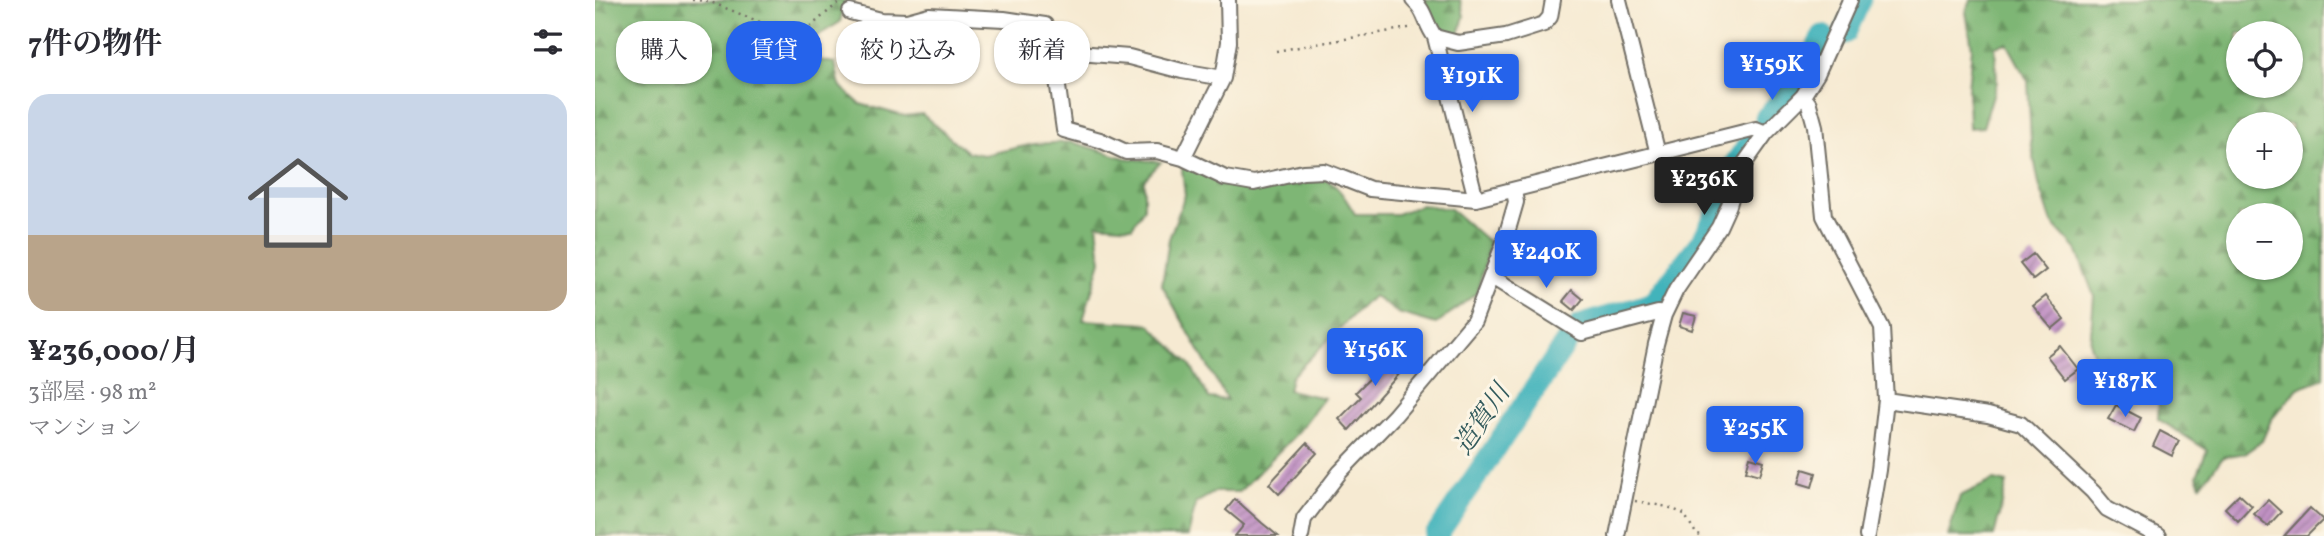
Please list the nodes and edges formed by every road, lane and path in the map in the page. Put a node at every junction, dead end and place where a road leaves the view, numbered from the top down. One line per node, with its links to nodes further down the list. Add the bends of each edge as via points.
1 (692, 0): 7 (path, via 708,1 770,26 803,33 837,4)
2 (1228, 0): 12 (street, via 1229,42)
3 (1413, 0): 9 (street, via 1424,10)
4 (1553, 0): 9 (street, via 1544,24 1506,36 1458,43)
5 (1619, 0): 16 (street)
6 (1850, 0): 14 (street)
7 (850, 12): 8 (street, via 881,20 907,21 929,15)
8 (1018, 21)
9 (1431, 32): 10 (path, via 1422,26); 19 (street)
10 (1276, 51)
11 (1090, 54): 12 (street, via 1129,57)
12 (1223, 78): 17 (street)
13 (1058, 84): 17 (street, via 1064,130 1126,152 1157,151)
14 (1803, 96): 15 (street); 22 (street, via 1815,126 1824,216 1882,328)
15 (1766, 133): 16 (street, via 1756,129); 21 (street, via 1739,171 1719,228)
16 (1658, 153): 18 (street)
17 (1183, 158): 19 (street, via 1225,178 1254,183 1324,171 1370,189)
18 (1514, 191): 19 (street); 20 (street, via 1516,202)
19 (1476, 199)
20 (1492, 277): 21 (street, via 1582,333); 24 (street, via 1474,321 1340,472 1304,519)
21 (1664, 315): 23 (street)
22 (1887, 400): 27 (street); 28 (street, via 2021,424 2107,509)
23 (1625, 498): 25 (street); 26 (path, via 1684,514)
24 (1301, 536)
25 (1617, 536)
26 (1702, 536)
27 (1867, 536)
28 (2158, 536)

